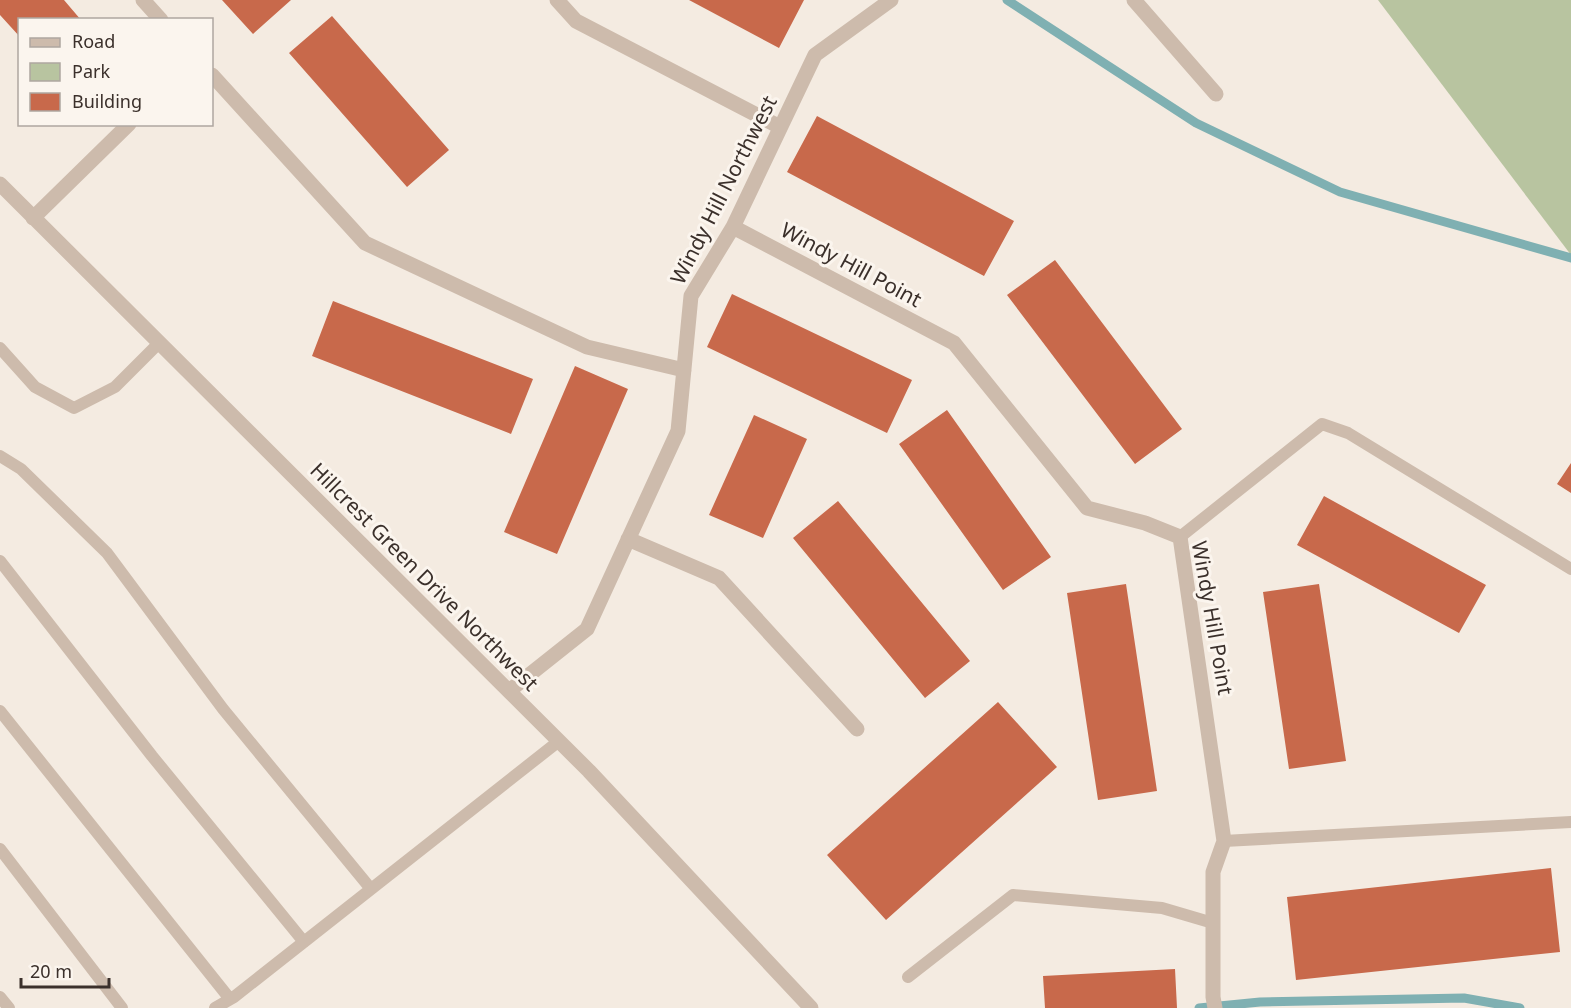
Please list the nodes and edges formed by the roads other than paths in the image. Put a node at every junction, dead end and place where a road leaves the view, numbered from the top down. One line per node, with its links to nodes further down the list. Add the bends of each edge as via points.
1 (143, 0): 5 (street)
2 (557, 0): 9 (street, via 576,21)
3 (891, 0): 9 (street, Windy Hill Northwest, via 815,55)
4 (1134, 0): 7 (street)
5 (159, 18)
6 (213, 76): 15 (street, via 365,243 587,347)
7 (1216, 94)
8 (127, 126): 11 (street)
9 (780, 127): 12 (street, Windy Hill Northwest)
10 (0, 184): 11 (street, Hillcrest Green Drive Northwest)
11 (33, 218): 13 (street, Hillcrest Green Drive Northwest)
12 (733, 226): 15 (street, Windy Hill Northwest, via 691,296); 17 (street, Windy Hill Point, via 954,343 1087,508)
13 (159, 343): 14 (lane, via 116,387 74,408 35,387); 21 (street, Hillcrest Green Drive Northwest)
14 (0, 348)
15 (684, 370): 18 (street, Windy Hill Northwest, via 678,430)
16 (0, 456): 28 (lane, via 21,469 107,553 223,709)
17 (1180, 537): 20 (lane, via 1322,424 1348,433); 26 (street, Windy Hill Point)
18 (628, 539): 21 (street, Windy Hill Northwest, via 586,629); 23 (street, via 719,578)
19 (0, 561): 30 (lane)
20 (1571, 569)
21 (509, 691): 24 (street, Hillcrest Green Drive Northwest)
22 (0, 711): 33 (lane)
23 (857, 729)
24 (559, 741): 28 (lane); 37 (street, Hillcrest Green Drive Northwest)
25 (1571, 822): 26 (lane)
26 (1224, 841): 29 (street, Windy Hill Point, via 1213,872)
27 (0, 849): 35 (lane)
28 (371, 889): 30 (lane)
29 (1213, 923): 31 (lane, via 1162,908 1013,895); 38 (street, Windy Hill Point)
30 (304, 942): 33 (lane)
31 (908, 977)
32 (0, 997): 34 (lane)
33 (230, 999): 36 (lane)
34 (9, 1008)
35 (122, 1008)
36 (215, 1008)
37 (811, 1008)
38 (1215, 1008)

